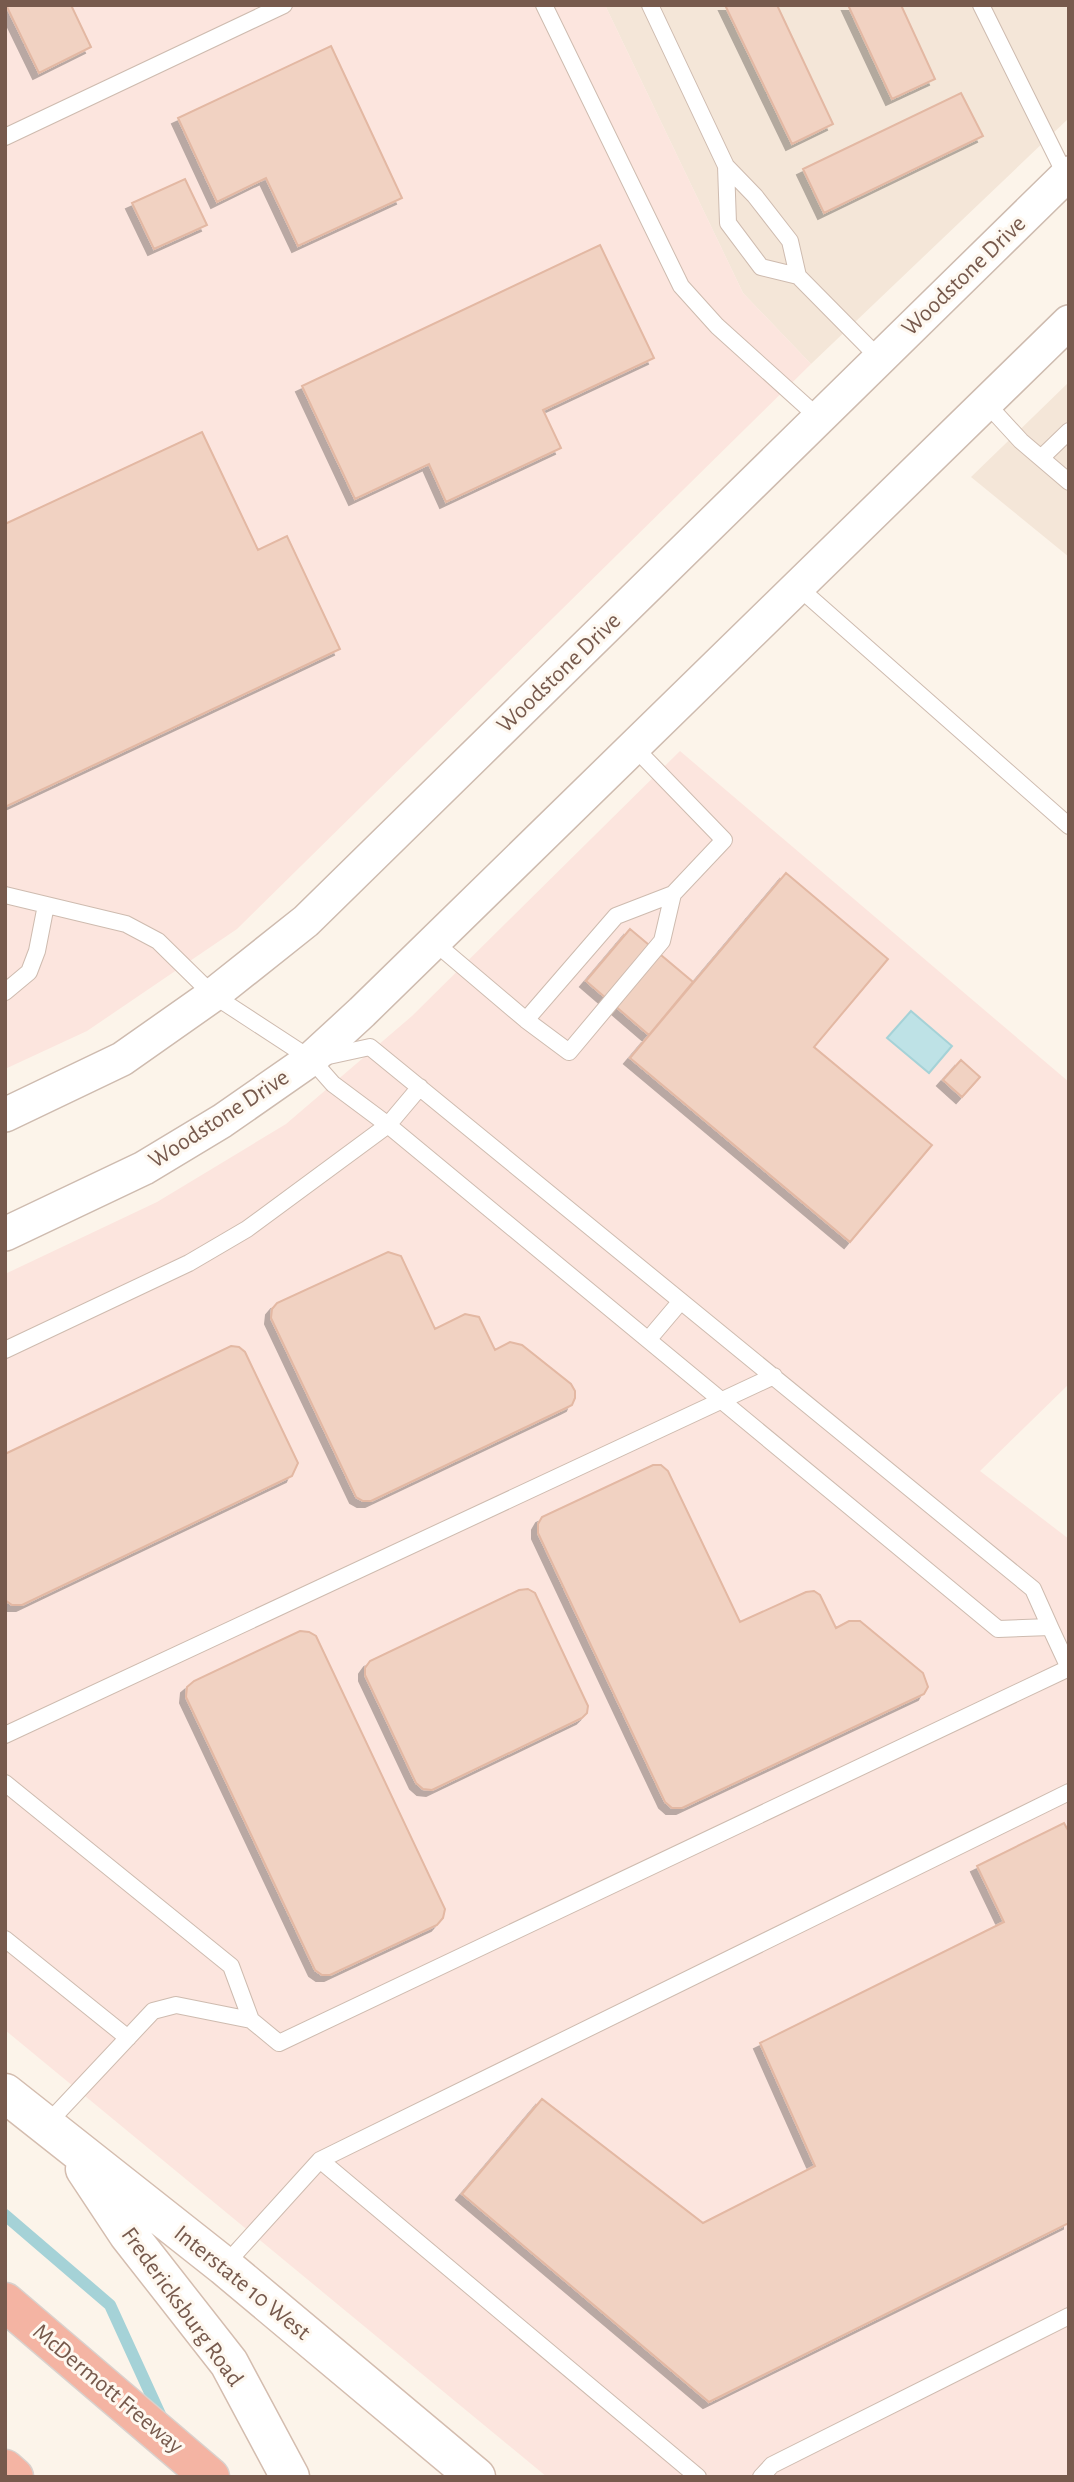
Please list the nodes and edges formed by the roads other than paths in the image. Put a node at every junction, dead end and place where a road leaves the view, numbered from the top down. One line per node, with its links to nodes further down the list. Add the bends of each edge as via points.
1 (284, 5): 5 (lane)
2 (544, 5): 12 (lane, via 681,286 717,326)
3 (650, 5): 6 (lane)
4 (981, 5): 7 (lane)
5 (5, 137)
6 (726, 166): 8 (lane, via 790,241); 8 (lane, via 728,223 761,267)
7 (1067, 174): 10 (street, Woodstone Drive)
8 (798, 276): 10 (lane)
9 (1069, 322): 11 (street, Woodstone Drive)
10 (880, 359): 12 (street, Woodstone Drive)
11 (986, 403): 14 (lane); 16 (street, Woodstone Drive)
12 (818, 418): 24 (street, Woodstone Drive, via 306,921)
13 (1069, 431): 14 (lane)
14 (1041, 458): 15 (lane)
15 (1069, 482)
16 (797, 586): 17 (street, Woodstone Drive); 18 (lane)
17 (634, 747): 19 (lane, via 723,840); 22 (street, Woodstone Drive)
18 (1069, 825)
19 (673, 894): 25 (lane, via 616,916); 25 (lane, via 662,941 569,1052)
20 (5, 895): 21 (lane)
21 (46, 905): 23 (lane, via 29,972); 24 (lane, via 126,924 158,941)
22 (434, 942): 25 (lane); 26 (street, Woodstone Drive)
23 (5, 992)
24 (213, 995): 26 (lane); 28 (street, Woodstone Drive, via 122,1059)
25 (526, 1020)
26 (311, 1059): 27 (lane, via 370,1046); 29 (lane, via 333,1083); 30 (street, Woodstone Drive, via 145,1168)
27 (420, 1087): 29 (lane); 31 (lane)
28 (5, 1115)
29 (388, 1125): 32 (lane); 33 (lane, via 247,1229 189,1263)
30 (5, 1234)
31 (681, 1301): 32 (lane); 34 (lane)
32 (648, 1340): 35 (lane)
33 (5, 1350)
34 (774, 1376): 35 (lane); 36 (lane, via 1034,1589)
35 (722, 1402): 36 (lane, via 998,1629); 38 (lane)
36 (1049, 1627): 37 (lane)
37 (1069, 1668): 42 (lane, via 279,2043)
38 (5, 1735)
39 (5, 1783): 42 (lane, via 231,1966)
40 (1069, 1792): 46 (lane)
41 (5, 1938): 43 (lane)
42 (251, 2020): 43 (lane, via 176,2005 153,2011)
43 (128, 2038): 45 (lane)
44 (5, 2093): 45 (main road, Interstate 10 West)
45 (56, 2133): 47 (main road, Interstate 10 West); 53 (main road, Fredericksburg Road, via 229,2363)
46 (320, 2160): 47 (lane); 55 (lane)
47 (224, 2266): 54 (main road, Interstate 10 West)
48 (5, 2302): 52 (highway, McDermott Freeway)
49 (1069, 2316): 56 (lane, via 772,2465)
50 (5, 2469): 51 (highway)
51 (15, 2477)
52 (210, 2477)
53 (290, 2477)
54 (476, 2477)
55 (698, 2477)
56 (761, 2477)

